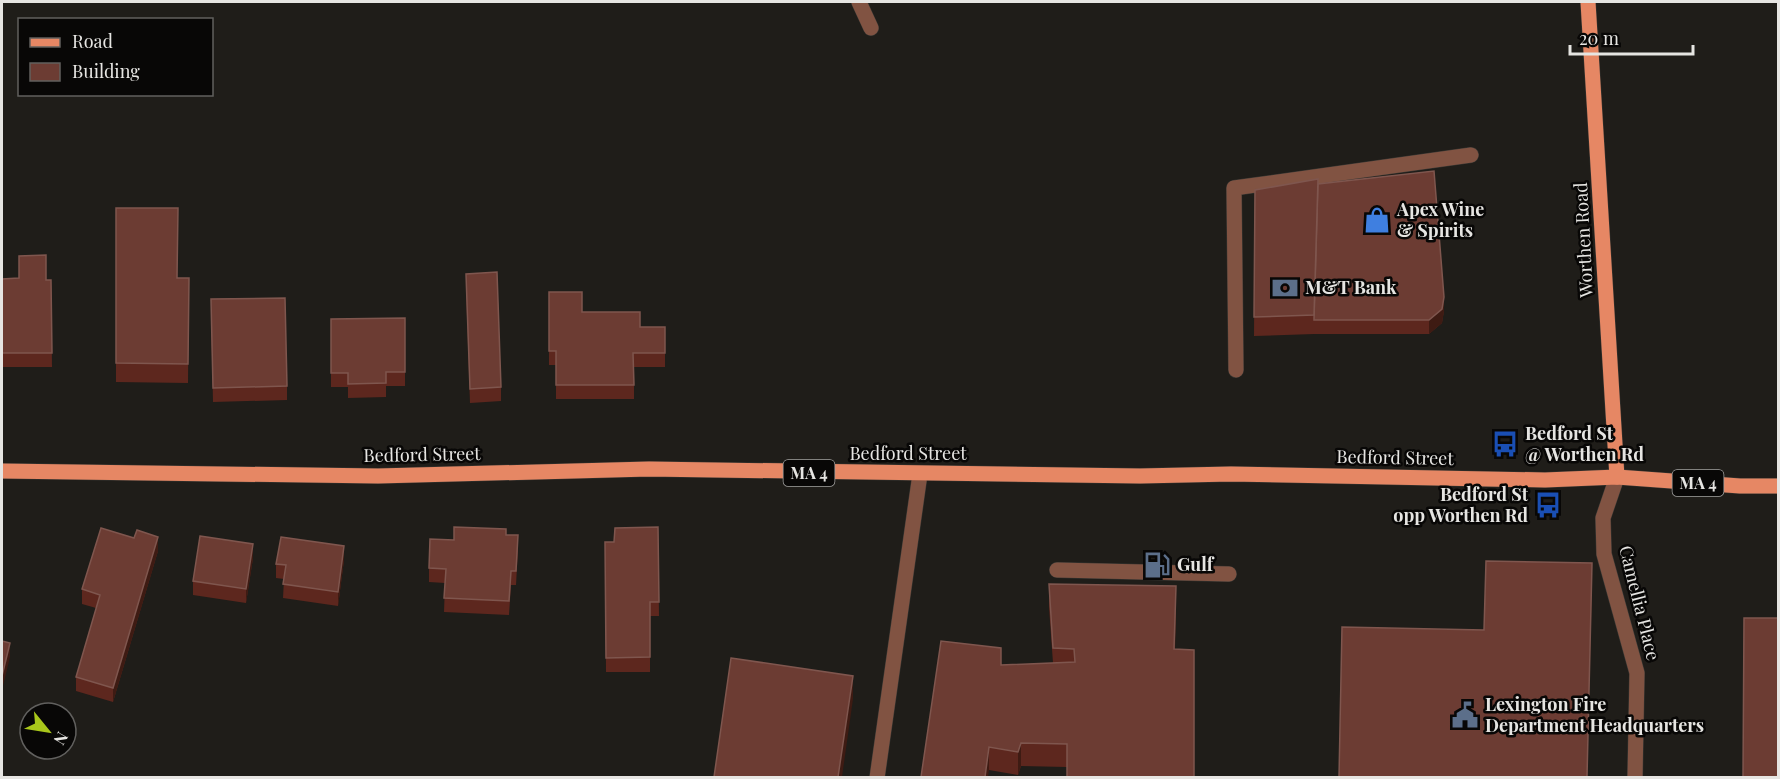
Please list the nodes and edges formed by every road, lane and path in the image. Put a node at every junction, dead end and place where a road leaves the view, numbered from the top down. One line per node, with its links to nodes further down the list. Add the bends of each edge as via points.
1 (859, 2): 3 (street)
2 (1588, 2): 8 (main road, Worthen Road)
3 (871, 28)
4 (1471, 155): 5 (street, via 1234,188)
5 (1236, 370)
6 (2, 471): 7 (main road, Bedford Street / MA 4, via 378,476 649,469)
7 (920, 474): 8 (main road, Bedford Street / MA 4, via 1545,480); 12 (street)
8 (1617, 477): 9 (main road, Bedford Street / MA 4); 13 (street, Camellia Place, via 1604,518 1604,554 1637,673)
9 (1779, 486)
10 (1057, 570): 11 (street)
11 (1229, 574)
12 (877, 777)
13 (1635, 777)

